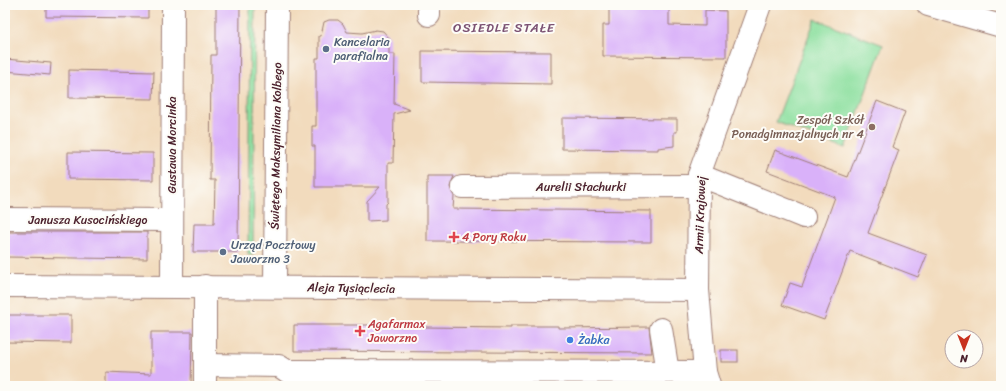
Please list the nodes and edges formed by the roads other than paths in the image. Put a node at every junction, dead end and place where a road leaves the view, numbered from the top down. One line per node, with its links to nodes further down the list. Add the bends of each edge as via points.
1 (173, 5): 10 (street, Gustawa Morcinka)
2 (277, 5): 14 (street, Świętego Maksymiliana Kolbego)
3 (760, 5): 6 (street, Armii Krajowej)
4 (928, 5): 5 (street)
5 (1001, 26)
6 (700, 180): 7 (street, Aurelii Stachurki); 8 (street); 15 (street, Armii Krajowej)
7 (462, 187)
8 (804, 217)
9 (5, 219): 10 (street, Janusza Kusocińskiego)
10 (172, 220): 12 (street, Gustawa Morcinka)
11 (5, 286): 12 (street, Aleja Tysiąclecia)
12 (172, 286): 13 (street, Aleja Tysiąclecia)
13 (205, 286): 14 (street, Aleja Tysiąclecia); 18 (street)
14 (275, 287): 15 (street, Aleja Tysiąclecia)
15 (698, 290): 21 (street, Armii Krajowej)
16 (661, 329): 17 (street)
17 (668, 372): 20 (street); 21 (street)
18 (205, 376): 19 (street, via 279,366)
19 (286, 379): 20 (street)
20 (559, 379)
21 (707, 379)

